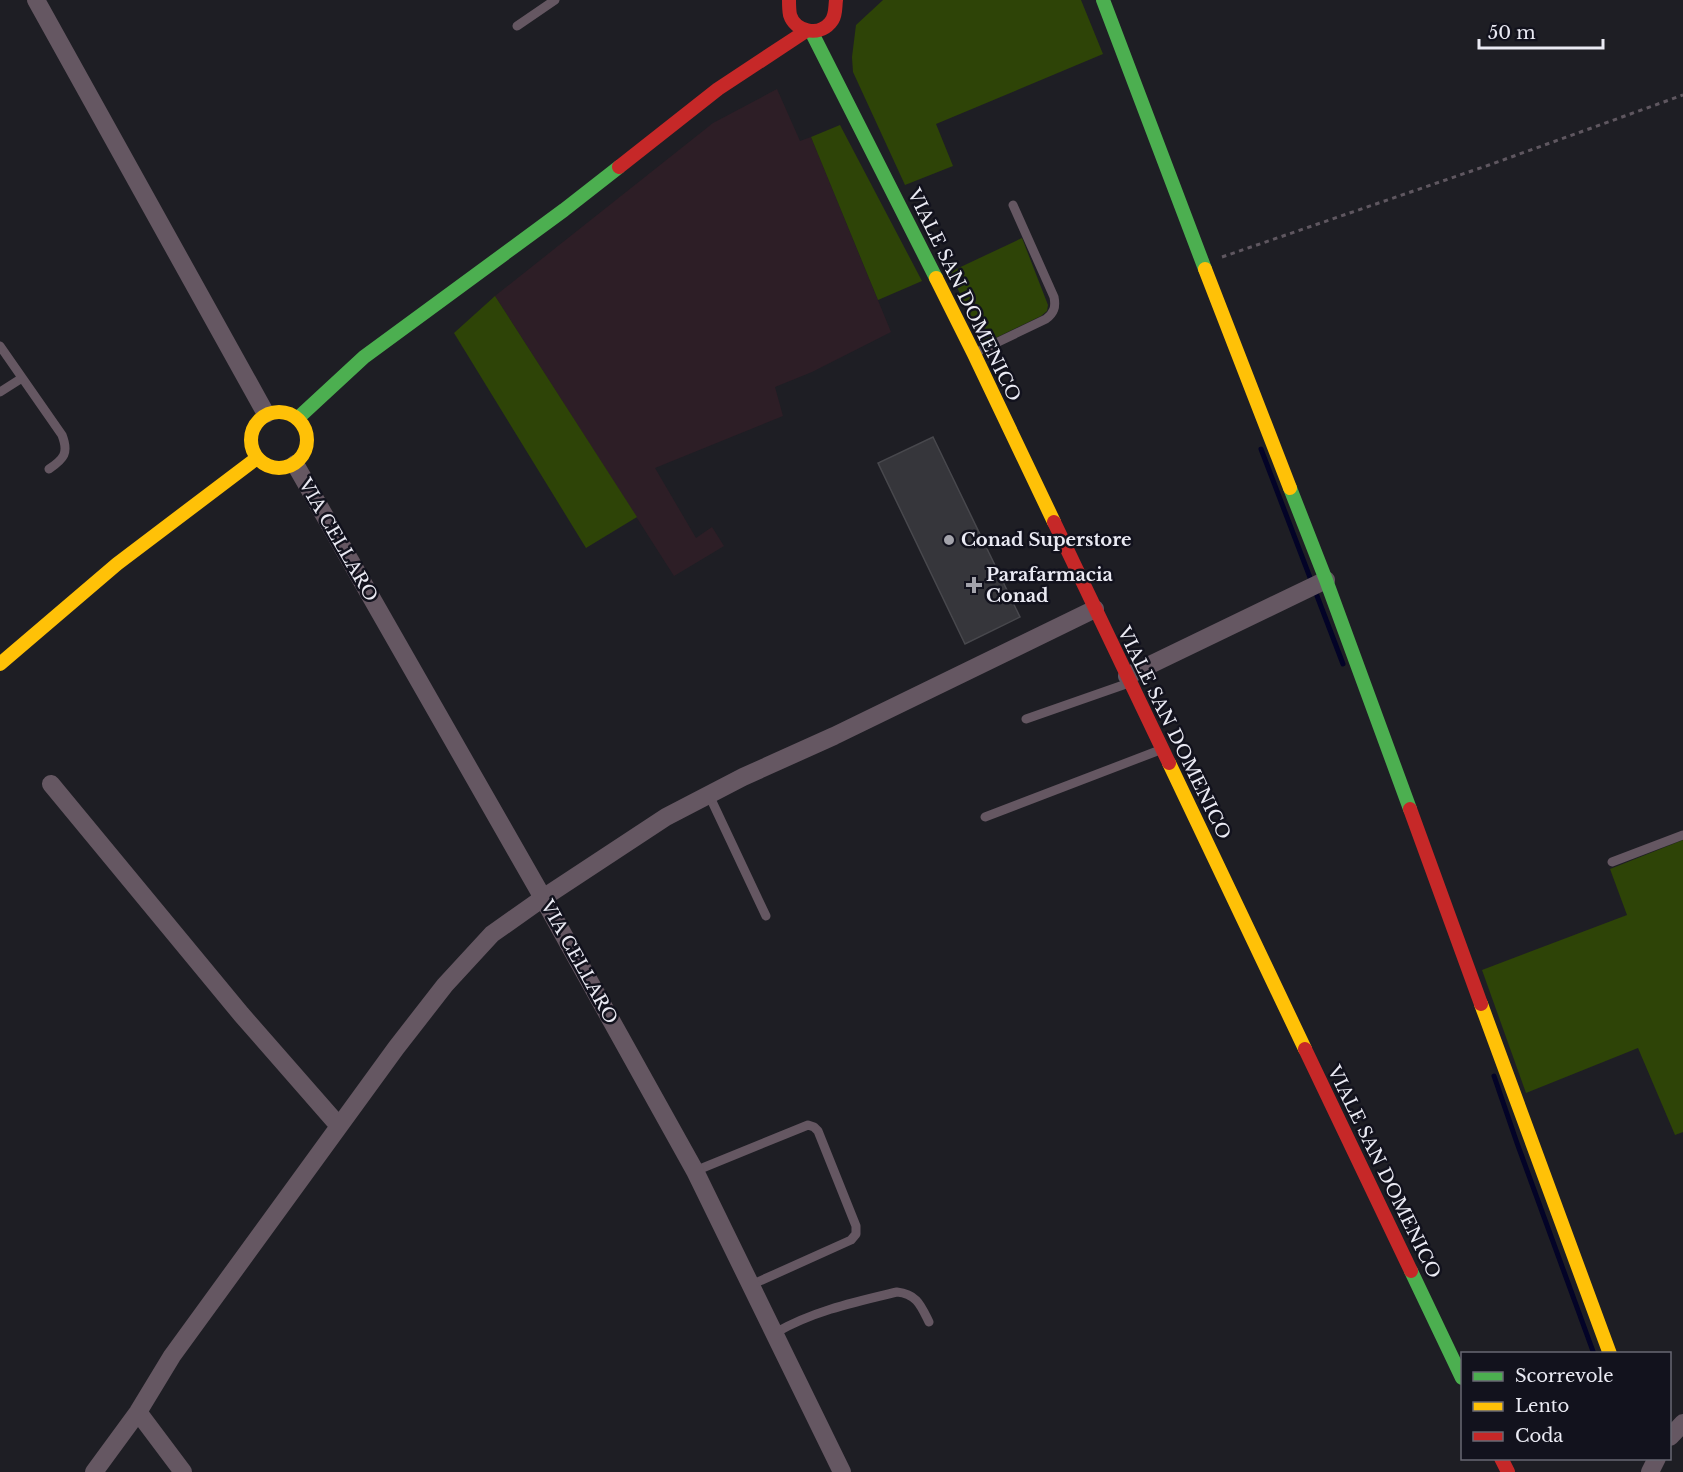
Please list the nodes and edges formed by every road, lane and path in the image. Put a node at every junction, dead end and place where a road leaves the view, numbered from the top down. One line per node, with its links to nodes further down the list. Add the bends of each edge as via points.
1 (36, 0): 21 (street)
2 (555, 0): 8 (lane)
3 (836, 0): 7 (main road)
4 (850, 0): 7 (main road)
5 (1103, 0): 16 (main road)
6 (787, 5): 9 (main road, VIALE SAN DOMENICO, via 793,22)
7 (834, 22): 9 (main road)
8 (517, 26)
9 (809, 31): 12 (main road); 14 (main road, VIALE SAN DOMENICO)
10 (760, 43): 12 (main road)
11 (839, 53): 14 (main road, VIALE SAN DOMENICO)
12 (733, 79): 22 (main road, via 364,357)
13 (1683, 95): 16 (path)
14 (849, 106): 18 (main road, VIALE SAN DOMENICO)
15 (1013, 205): 18 (lane, via 1054,297 1054,310 1046,319)
16 (1203, 264): 26 (main road)
17 (0, 346): 19 (lane)
18 (975, 354): 27 (main road, VIALE SAN DOMENICO)
19 (22, 378): 20 (lane); 25 (lane, via 66,446 64,455)
20 (0, 392)
21 (266, 414): 22 (main road, via 282,411); 23 (main road, via 252,434)
22 (298, 417): 24 (main road, via 308,441 302,458)
23 (257, 458): 24 (main road, via 271,467); 28 (main road, via 117,564)
24 (295, 464): 37 (street, VIA CELLARO)
25 (49, 469)
26 (1317, 584): 29 (street); 44 (main road)
27 (1095, 609): 29 (main road, VIALE SAN DOMENICO); 33 (street)
28 (0, 664)
29 (1128, 679): 30 (lane); 31 (main road, VIALE SAN DOMENICO)
30 (1026, 719)
31 (1162, 749): 34 (lane); 45 (main road, VIALE SAN DOMENICO)
32 (51, 784): 39 (street)
33 (708, 795): 37 (street, via 666,817); 38 (lane)
34 (985, 817)
35 (1683, 835): 36 (lane)
36 (1612, 862)
37 (543, 898): 39 (street, via 492,934 445,985); 40 (street, VIA CELLARO)
38 (766, 916)
39 (339, 1126): 46 (street, via 172,1356)
40 (695, 1171): 41 (street, VIA CELLARO); 41 (lane, via 808,1125 818,1131 856,1234 851,1240)
41 (751, 1285): 43 (street, VIA CELLARO)
42 (929, 1322): 43 (lane, via 913,1296 897,1292 836,1307)
43 (775, 1333): 51 (street, VIA CELLARO)
44 (1610, 1352)
45 (1461, 1376)
46 (138, 1412): 49 (street); 50 (street)
47 (1683, 1423): 48 (street)
48 (1671, 1436)
49 (94, 1472)
50 (183, 1472)
51 (842, 1472)

